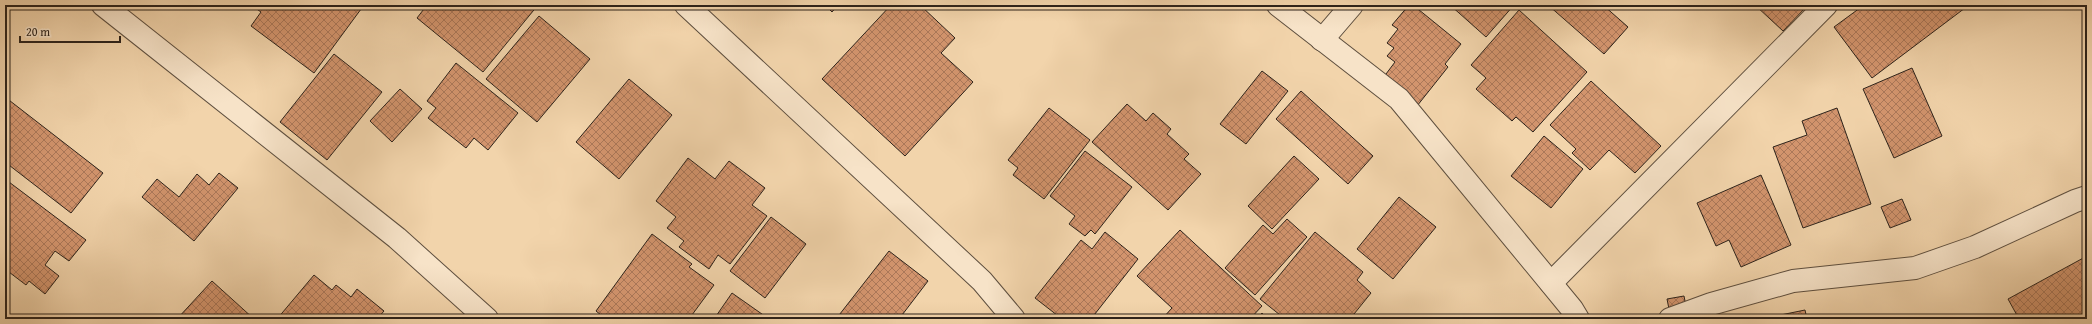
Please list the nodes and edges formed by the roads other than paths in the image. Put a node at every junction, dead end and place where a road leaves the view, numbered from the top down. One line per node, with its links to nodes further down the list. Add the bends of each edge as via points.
1 (103, 5): 9 (street, via 396,238)
2 (686, 5): 10 (street, via 982,281)
3 (1278, 5): 6 (street)
4 (1352, 5): 6 (street)
5 (1826, 5): 8 (street)
6 (1322, 40): 8 (street, via 1399,99)
7 (2087, 197): 12 (street, via 1975,247 1914,268 1794,281 1711,304)
8 (1550, 283): 11 (street)
9 (487, 319)
10 (1014, 319)
11 (1578, 319)
12 (1670, 319)

